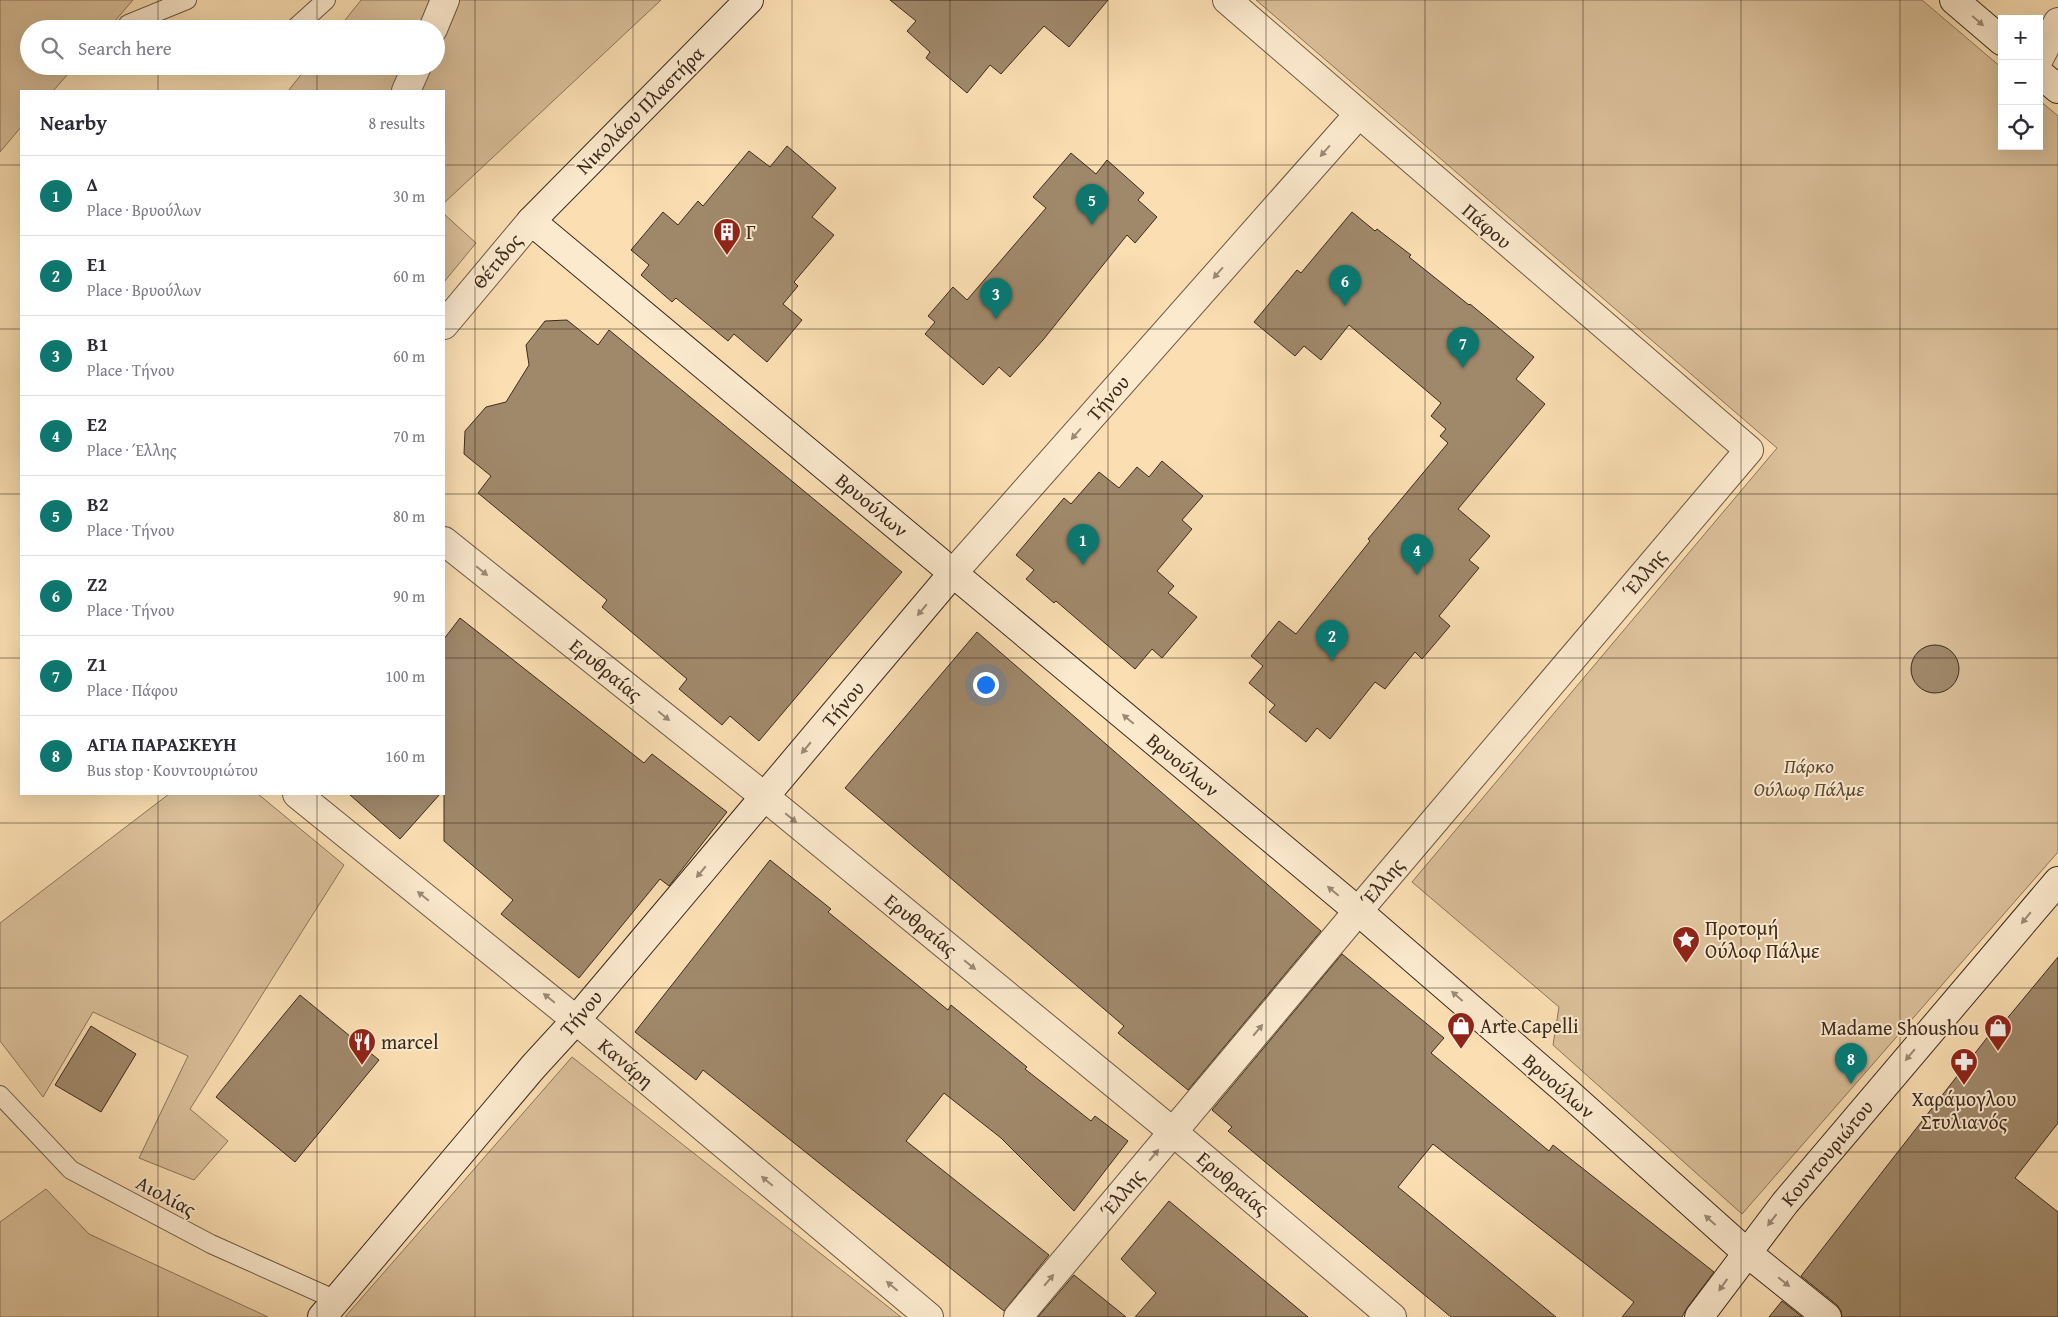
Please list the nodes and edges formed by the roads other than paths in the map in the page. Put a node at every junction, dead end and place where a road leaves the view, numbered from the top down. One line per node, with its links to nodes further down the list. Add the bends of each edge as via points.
1 (187, 0): 7 (lane)
2 (326, 0): 8 (lane)
3 (445, 0): 9 (street)
4 (749, 0): 18 (street, Νικολάου Πλαστήρα)
5 (1226, 0): 17 (street, Πάφου)
6 (1954, 0): 11 (street, one-way to 11)
7 (138, 20)
8 (304, 20)
9 (437, 20)
10 (2058, 22): 12 (street)
11 (1998, 38)
12 (2043, 51)
13 (413, 75): 16 (street)
14 (2043, 76): 15 (street)
15 (2058, 89)
16 (406, 90)
17 (1358, 114): 20 (street, Πάφου); 22 (street, Τήνου, one-way to 22)
18 (531, 221): 19 (street, Θέτιδος); 22 (street, Βρυούλων)
19 (445, 324)
20 (1749, 450): 26 (street, Έλλης)
21 (445, 542): 24 (street, Ερυθραίας, one-way to 24)
22 (953, 573): 24 (street, Τήνου, one-way to 24); 26 (street, Βρυούλων, one-way to 22)
23 (298, 795): 27 (street, Κανάρη, one-way to 23)
24 (765, 797): 27 (street, Τήνου, one-way to 27); 29 (street, Ερυθραίας, one-way to 29)
25 (2058, 881): 30 (street, Κουντουριώτου, one-way to 30)
26 (1358, 911): 29 (street, Έλλης, one-way to 26); 30 (street, Βρυούλων, one-way to 26)
27 (576, 1020): 31 (street, Τήνου); 32 (street, Κανάρη, one-way to 27)
28 (0, 1095): 31 (lane, Αιολίας, via 70,1170)
29 (1173, 1132): 33 (street, Έλλης, one-way to 29); 34 (street, Ερυθραίας)
30 (1746, 1252): 35 (street, Κουντουριώτου, one-way to 35); 36 (street, Βρυούλων, one-way to 36)
31 (329, 1309)
32 (929, 1317)
33 (1018, 1317)
34 (1392, 1317)
35 (1699, 1317)
36 (1827, 1317)

